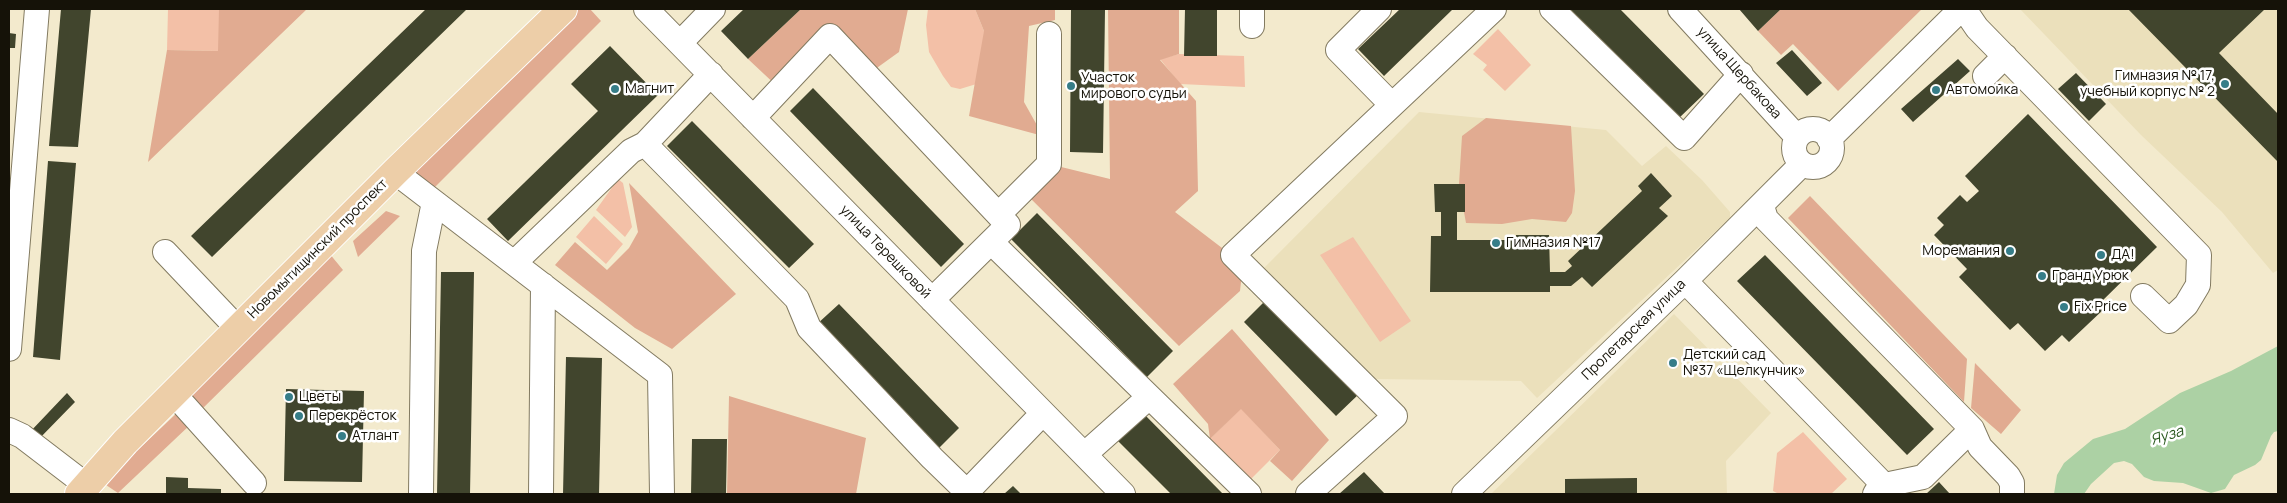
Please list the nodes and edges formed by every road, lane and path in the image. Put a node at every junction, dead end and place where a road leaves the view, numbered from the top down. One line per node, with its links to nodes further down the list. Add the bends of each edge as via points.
1 (37, 9): 34 (street)
2 (563, 9): 22 (main road, Новомытищинский проспект)
3 (646, 9): 11 (street, улица Терешковой)
4 (713, 9): 11 (street)
5 (1379, 9): 16 (street, via 1338,50)
6 (1494, 9): 16 (street)
7 (1552, 9): 14 (street, via 1684,138)
8 (1680, 9): 14 (street, улица Щербакова)
9 (1962, 9): 12 (street); 19 (street)
10 (1049, 34): 25 (street, via 1050,164)
11 (680, 43): 13 (street, улица Терешковой)
12 (2005, 56): 15 (street); 31 (street, via 2199,255 2198,285 2186,305 2169,320)
13 (711, 74): 17 (street, улица Терешковой); 20 (street)
14 (1741, 74): 18 (street, улица Щербакова)
15 (1986, 76)
16 (1392, 105): 50 (street, via 1233,255 1395,416)
17 (753, 118): 25 (street, via 830,36); 32 (street, улица Терешковой)
18 (1797, 137): 19 (street, via 1814,129); 21 (street, via 1795,154)
19 (1829, 139): 21 (street, via 1832,148 1826,162 1812,167)
20 (645, 144): 28 (street, via 631,151); 44 (street, via 797,299 809,328)
21 (1802, 164): 24 (street, Пролетарская улица)
22 (395, 172): 23 (street); 33 (main road, Новомытищинский проспект)
23 (434, 202): 28 (street); 45 (street, via 424,251)
24 (1762, 206): 29 (street, Пролетарская улица); 38 (street, via 1766,219)
25 (998, 214): 26 (street, via 1008,224)
26 (990, 242): 32 (street); 36 (street)
27 (165, 252): 33 (street)
28 (514, 263): 30 (street)
29 (1686, 281): 43 (street, via 1879,480); 51 (street, Пролетарская улица, via 1573,396)
30 (542, 285): 46 (street); 47 (street, via 660,375)
31 (2143, 296)
32 (932, 300): 37 (street, улица Терешковой)
33 (238, 329): 35 (main road, Новомытищинский проспект)
34 (9, 349)
35 (174, 394): 41 (street); 42 (main road, Новомытищинский проспект)
36 (1148, 398): 40 (street); 49 (street)
37 (1043, 413): 40 (street, улица Терешковой); 44 (street)
38 (1972, 429): 43 (street, via 1923,477); 52 (street, via 1980,448 2008,476)
39 (9, 430): 42 (street, via 22,436)
40 (1085, 454): 48 (street, улица Терешковой)
41 (254, 483)
42 (82, 490)
43 (1878, 490)
44 (966, 493)
45 (421, 494)
46 (541, 494)
47 (662, 494)
48 (1123, 494)
49 (1249, 494)
50 (1308, 494)
51 (1464, 494)
52 (2012, 494)

